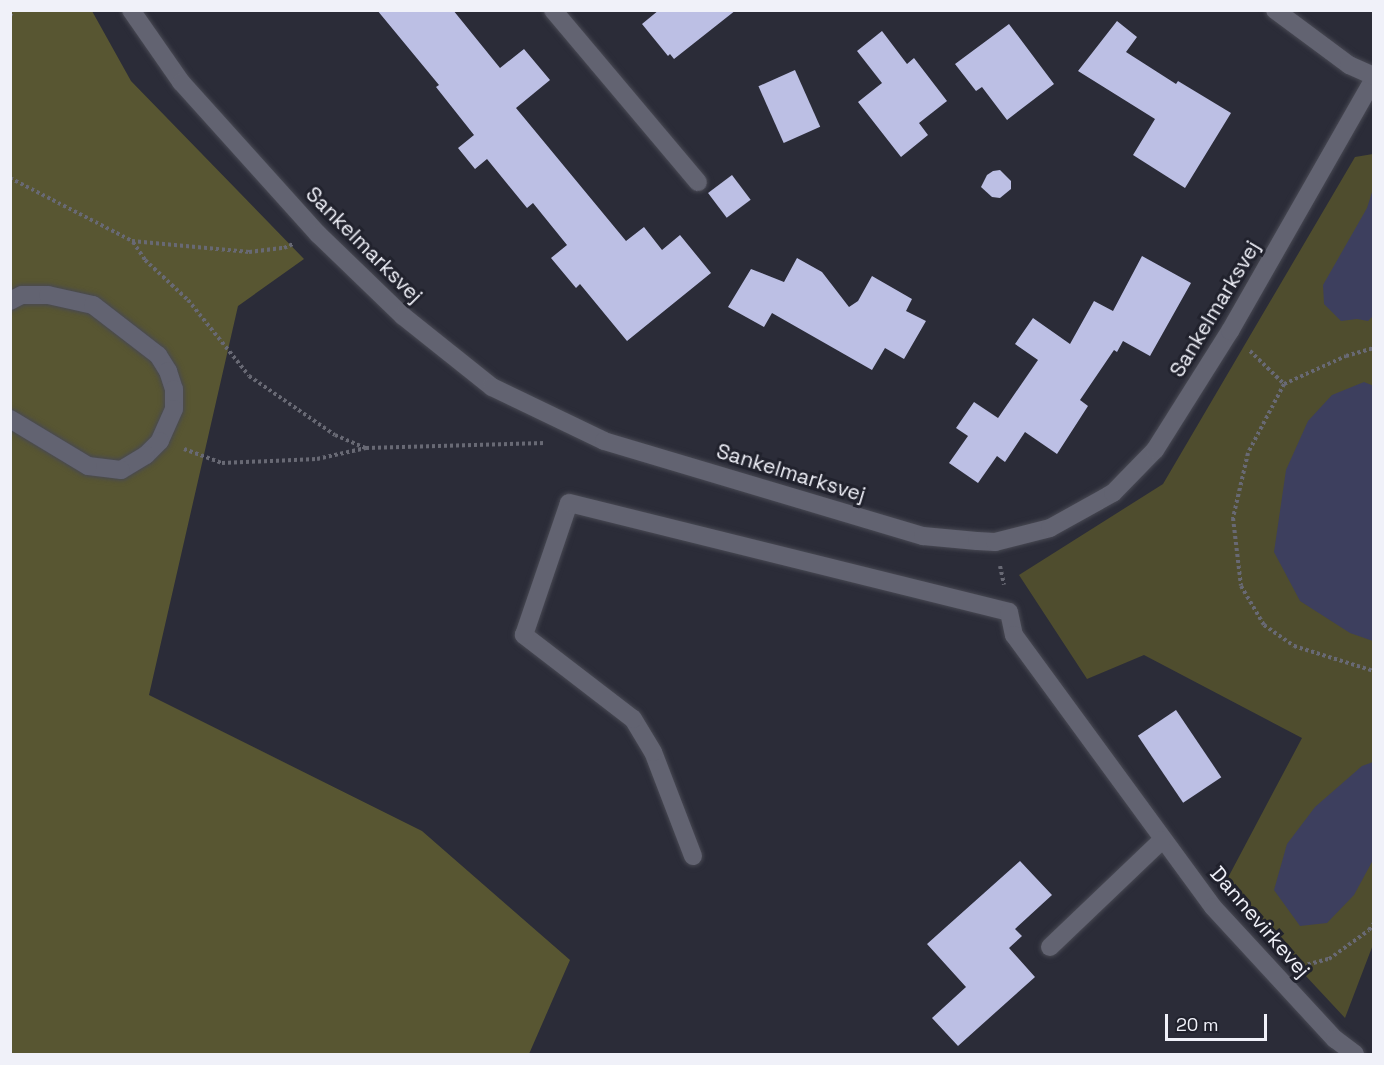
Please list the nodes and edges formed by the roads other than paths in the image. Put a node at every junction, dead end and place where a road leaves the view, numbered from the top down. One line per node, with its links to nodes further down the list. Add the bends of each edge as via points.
1 (132, 10): 4 (street, Sankelmarksvej, via 182,82 318,234 403,316 492,387 604,441 923,536 995,542 1050,528 1113,493 1155,450 1230,331)
2 (553, 10): 5 (street)
3 (1275, 10): 4 (street, via 1349,65)
4 (1374, 78)
5 (698, 182)
6 (10, 301): 7 (street, via 22,295 48,295 93,305 158,355 174,389 174,409 160,441 121,470 88,466)
7 (10, 419)
8 (1162, 840): 9 (street, Dannevirkevej, via 1014,635 1009,612 568,503 524,635 633,720 653,752); 10 (street); 11 (street, Dannevirkevej, via 1213,907 1335,1039)
9 (693, 856)
10 (1050, 947)
11 (1355, 1054)

